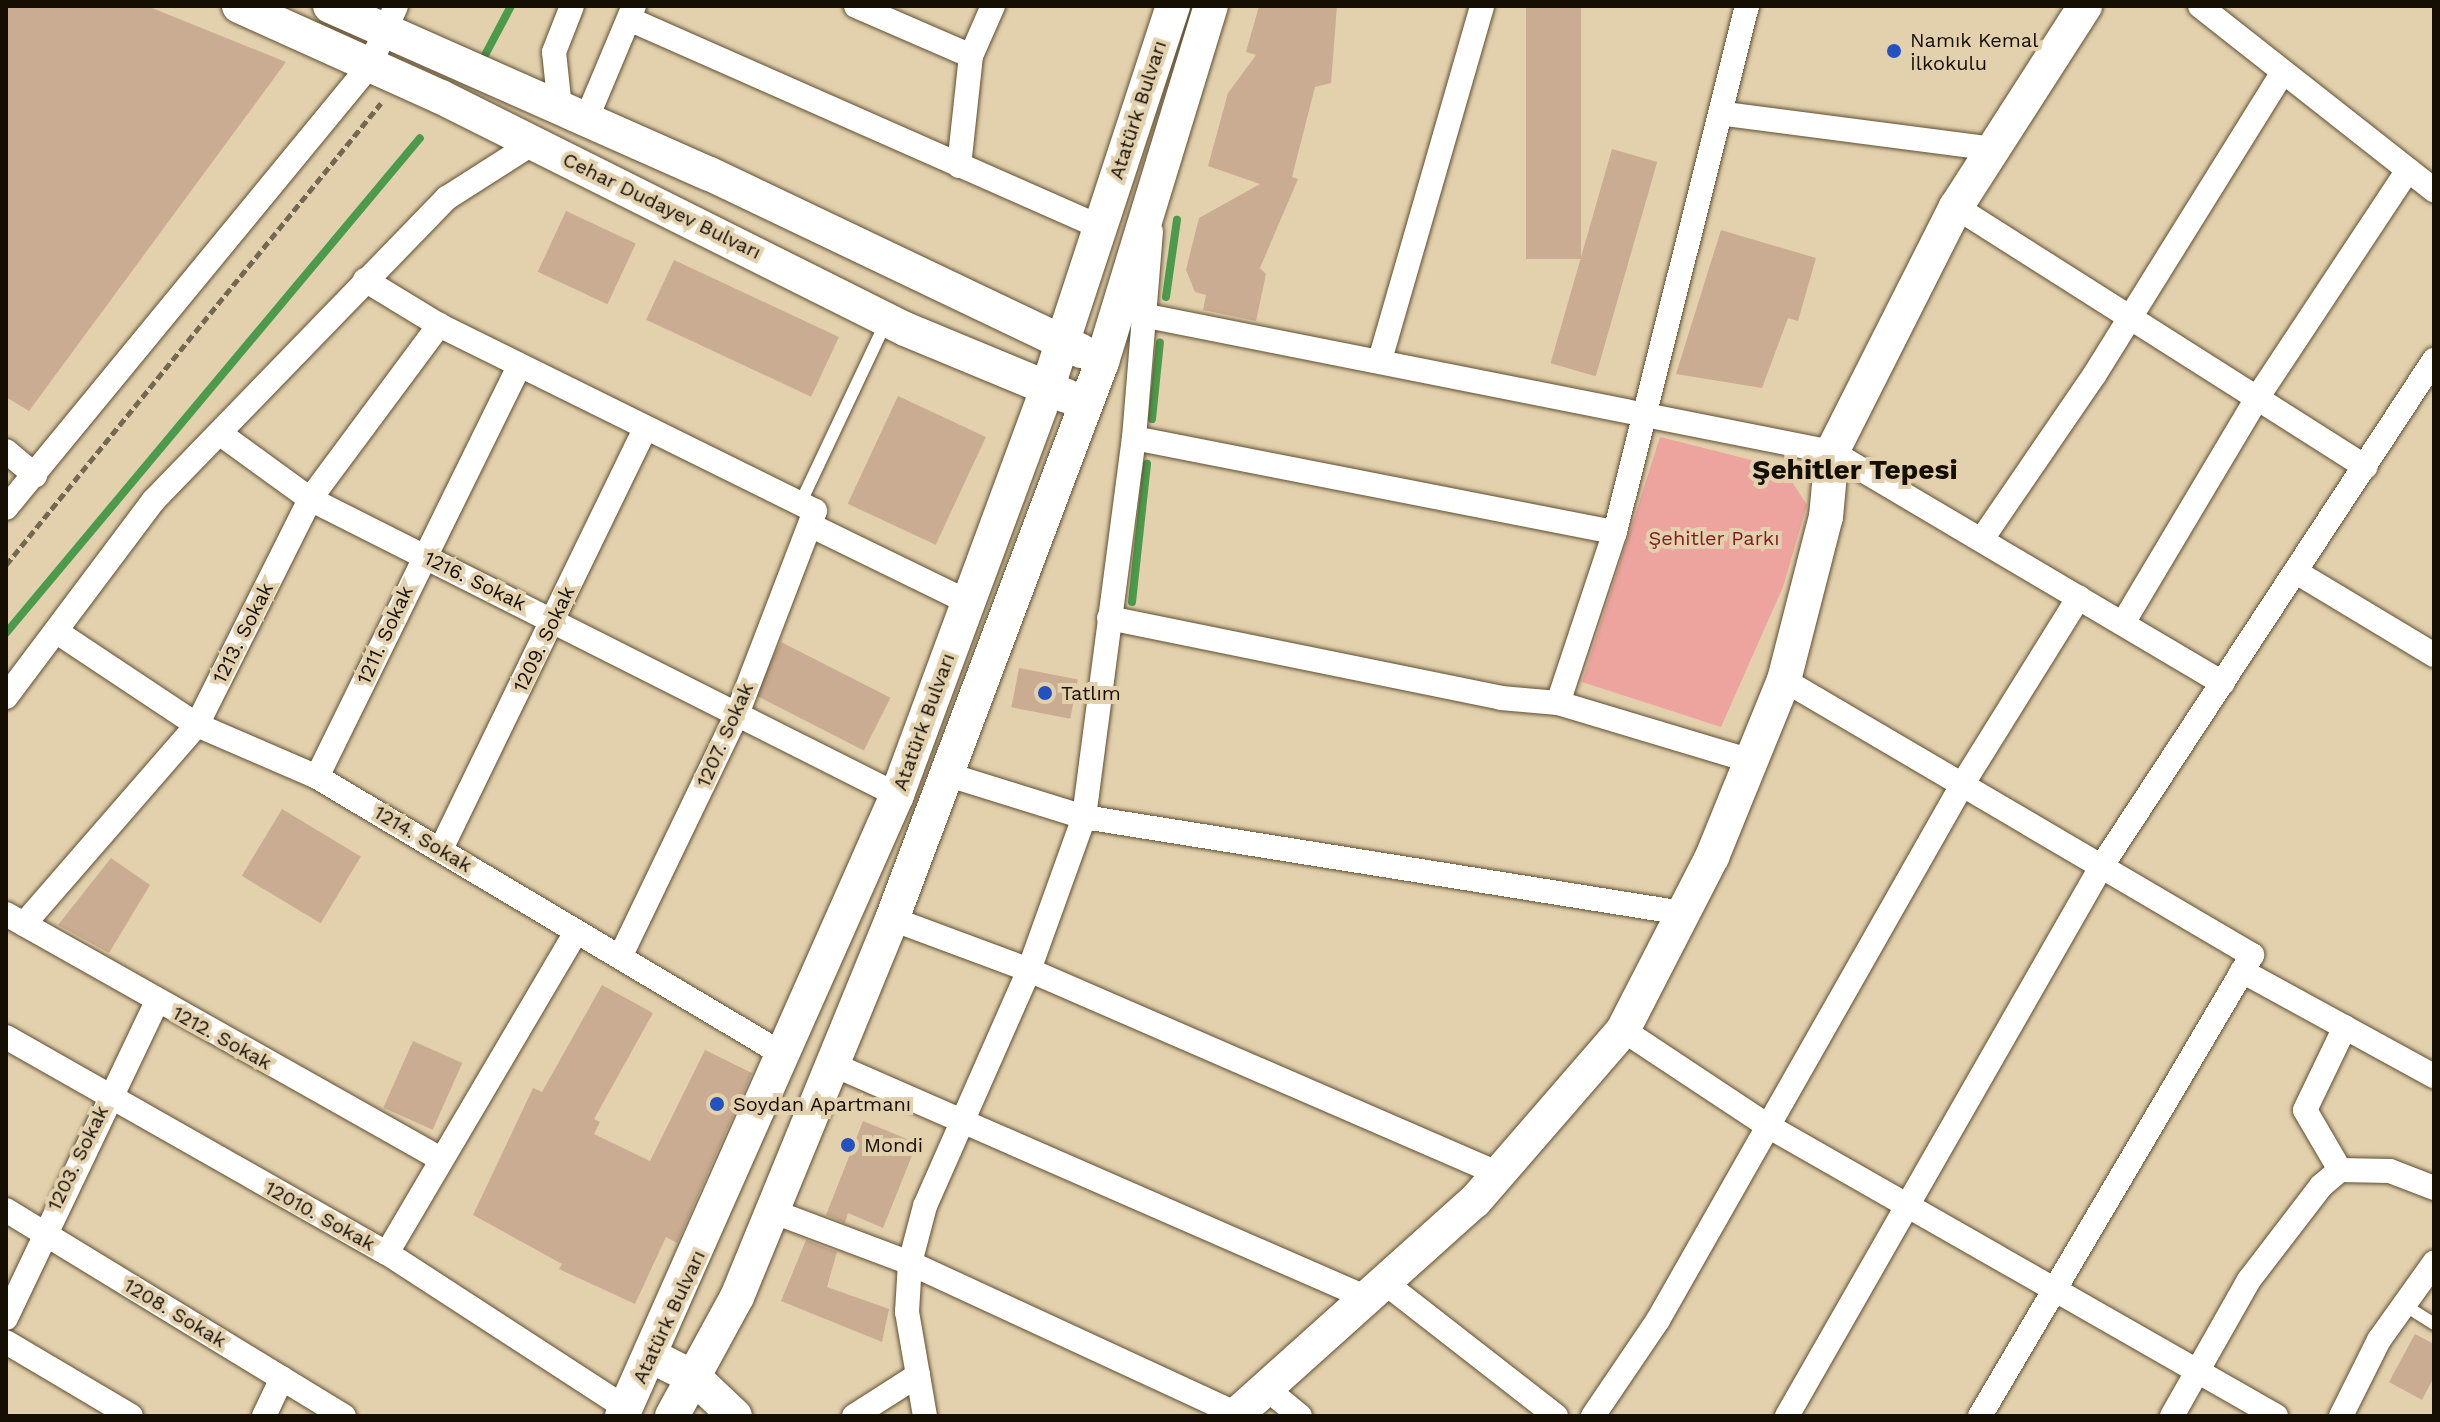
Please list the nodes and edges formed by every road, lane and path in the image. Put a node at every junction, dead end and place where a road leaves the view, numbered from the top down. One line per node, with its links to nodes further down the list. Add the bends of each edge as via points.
1 (239, 6): 15 (street, Cehar Dudayev Bulvarı)
2 (330, 6): 13 (street)
3 (572, 6): 18 (street, via 554,52)
4 (856, 6): 14 (street)
5 (993, 6): 14 (street)
6 (1173, 6): 27 (street, Atatürk Bulvarı)
7 (1211, 6): 26 (street, Atatürk Bulvarı)
8 (1482, 6): 34 (street)
9 (1747, 6): 19 (street)
10 (2085, 6): 21 (street)
11 (2200, 6): 16 (street)
12 (632, 11): 18 (street); 22 (street)
13 (391, 18): 15 (street); 18 (street)
14 (971, 56): 22 (street)
15 (370, 65): 20 (street, Cehar Dudayev Bulvarı); 49 (street)
16 (2282, 73): 23 (street); 29 (street)
17 (384, 100): 56 (path)
18 (573, 114): 33 (street)
19 (1725, 114): 21 (street); 42 (street)
20 (533, 143): 28 (street, via 447,198); 31 (street, Cehar Dudayev Bulvarı)
21 (1995, 149): 25 (street)
22 (959, 166): 27 (street)
23 (2408, 170): 24 (street); 40 (street)
24 (2434, 190)
25 (1956, 207): 29 (street); 47 (street)
26 (1153, 214): 30 (street); 36 (street, Atatürk Bulvarı)
27 (1100, 227): 33 (street, Atatürk Bulvarı)
28 (365, 280): 32 (street); 44 (street)
29 (2133, 314): 40 (street); 54 (street)
30 (1147, 316): 34 (street); 45 (street)
31 (888, 320): 38 (street, Cehar Dudayev Bulvarı); 52 (lane)
32 (439, 325): 37 (street); 50 (street, 1213. Sokak)
33 (1061, 340): 36 (street); 38 (street, Atatürk Bulvarı)
34 (1380, 360): 42 (street)
35 (2434, 360): 39 (street)
36 (1102, 362): 41 (street, Atatürk Bulvarı)
37 (520, 365): 43 (street); 55 (street, 1211. Sokak)
38 (1048, 386): 41 (street, Cehar Dudayev Bulvarı); 59 (street, Atatürk Bulvarı)
39 (2426, 393): 48 (street)
40 (2259, 395): 48 (street); 62 (street)
41 (1085, 404): 72 (street, Atatürk Bulvarı)
42 (1647, 413): 47 (street); 53 (street)
43 (645, 429): 52 (street); 61 (street, 1209. Sokak)
44 (222, 435): 50 (street, 1216. Sokak); 63 (street, via 154,500)
45 (1134, 438): 53 (street); 60 (street)
46 (6, 451): 49 (street)
47 (1832, 452): 54 (street); 65 (street, via 1826,517)
48 (2366, 467): 57 (street)
49 (35, 475): 51 (street)
50 (310, 499): 55 (street, 1216. Sokak); 70 (street, 1213. Sokak)
51 (6, 508)
52 (808, 513): 59 (street); 69 (street, 1207. Sokak)
53 (1615, 532): 68 (street)
54 (1982, 539): 58 (street)
55 (423, 555): 61 (street, 1216. Sokak); 73 (street, 1211. Sokak)
56 (6, 565)
57 (2296, 572): 64 (street); 66 (street)
58 (2079, 597): 62 (street); 74 (street)
59 (968, 602): 75 (street, Atatürk Bulvarı)
60 (1109, 618): 68 (street, via 1501,698); 76 (street)
61 (554, 620): 69 (street, 1216. Sokak); 77 (street, 1209. Sokak)
62 (2123, 623): 66 (street)
63 (57, 632): 67 (street); 70 (street, 1214. Sokak)
64 (2434, 655)
65 (1784, 680): 71 (street); 74 (street)
66 (2223, 683): 78 (street)
67 (6, 697)
68 (1558, 703): 71 (street)
69 (738, 712): 75 (street, 1216. Sokak); 83 (street, 1207. Sokak)
70 (197, 725): 73 (street, 1214. Sokak); 80 (street, 1213. Sokak)
71 (1751, 761): 79 (street)
72 (946, 774): 76 (street); 81 (street, Atatürk Bulvarı)
73 (317, 777): 77 (street, 1214. Sokak)
74 (1962, 785): 78 (street); 95 (street)
75 (897, 795): 90 (street, Atatürk Bulvarı)
76 (1084, 817): 79 (street); 84 (street)
77 (441, 849): 82 (street, 1214. Sokak)
78 (2101, 867): 85 (street, via 2252,955); 100 (street)
79 (1683, 913): 88 (street)
80 (15, 919): 86 (street, 1212. Sokak)
81 (892, 919): 84 (street); 91 (street, Atatürk Bulvarı)
82 (576, 932): 83 (street, 1214. Sokak); 96 (street)
83 (622, 953): 90 (street, 1214. Sokak)
84 (1029, 970): 94 (street); 98 (street)
85 (2242, 971): 87 (street); 108 (street)
86 (157, 1002): 93 (street, 1203. Sokak); 96 (street, 1212. Sokak)
87 (2345, 1027): 92 (street); 97 (street, via 2305,1110)
88 (1623, 1030): 95 (street); 98 (street)
89 (6, 1037): 93 (street, 12010. Sokak)
90 (784, 1055): 113 (street, Atatürk Bulvarı)
91 (834, 1065): 94 (street); 102 (street, Atatürk Bulvarı)
92 (2434, 1076)
93 (109, 1096): 103 (street, 1203. Sokak); 104 (street, 12010. Sokak)
94 (965, 1120): 105 (street, via 925,1206); 107 (street)
95 (1768, 1126): 100 (street); 130 (street)
96 (439, 1158): 104 (street)
97 (2340, 1170): 99 (street, via 2390,1171); 114 (street, via 2249,1280)
98 (1499, 1174): 107 (street)
99 (2434, 1188)
100 (1909, 1202): 108 (street); 131 (street)
101 (6, 1210): 103 (street, 1208. Sokak)
102 (769, 1210): 105 (street); 117 (street, Atatürk Bulvarı, via 737,1297)
103 (43, 1231): 110 (street, 1203. Sokak); 116 (street, 1208. Sokak)
104 (387, 1253): 119 (street, 12010. Sokak)
105 (910, 1263): 115 (street, via 907,1312); 120 (street)
106 (2434, 1263): 109 (street)
107 (1375, 1290): 118 (street); 129 (street)
108 (2053, 1293): 114 (street); 132 (street)
109 (2404, 1305): 111 (lane); 135 (street)
110 (6, 1318)
111 (2434, 1324)
112 (6, 1342): 121 (street)
113 (651, 1356): 117 (street); 119 (street, Atatürk Bulvarı)
114 (2197, 1372): 133 (street); 134 (street)
115 (918, 1375): 126 (street); 127 (street)
116 (282, 1378): 122 (street); 123 (street, 1208. Sokak)
117 (695, 1378): 124 (street, Atatürk Bulvarı); 125 (street)
118 (1266, 1388): 120 (street); 128 (street)
119 (624, 1412)
120 (1236, 1415)
121 (131, 1416)
122 (264, 1416)
123 (344, 1416)
124 (672, 1416)
125 (735, 1416)
126 (854, 1416)
127 (925, 1416)
128 (1300, 1416)
129 (1556, 1416)
130 (1593, 1416)
131 (1787, 1416)
132 (1980, 1416)
133 (2172, 1416)
134 (2276, 1416)
135 (2341, 1416)

